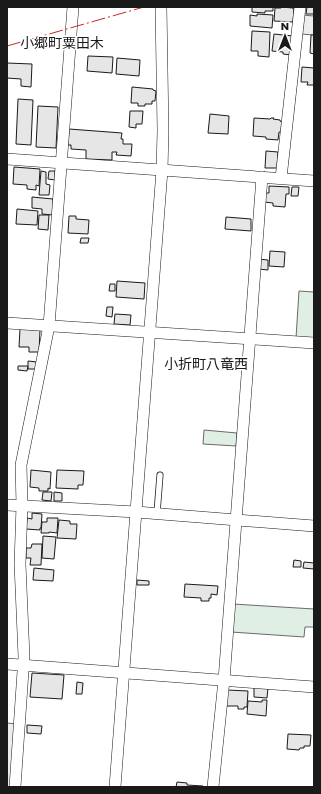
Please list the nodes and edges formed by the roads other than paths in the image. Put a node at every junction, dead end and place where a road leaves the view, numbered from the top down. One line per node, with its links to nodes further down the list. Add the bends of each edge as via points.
1 (73, 7): 5 (street)
2 (161, 7): 6 (street)
3 (300, 7): 8 (street)
4 (7, 159): 5 (street)
5 (61, 162): 6 (street); 11 (street)
6 (162, 170): 7 (street); 12 (street)
7 (262, 177): 8 (street); 13 (street)
8 (281, 178): 9 (street)
9 (314, 181)
10 (7, 323): 11 (street)
11 (49, 326): 12 (street); 17 (street, via 21,465)
12 (150, 332): 13 (street); 18 (street)
13 (250, 339): 14 (street); 20 (street)
14 (314, 343)
15 (160, 475): 19 (lane)
16 (7, 504): 17 (street)
17 (22, 505): 18 (street); 23 (street, via 20,564)
18 (136, 512): 19 (street); 24 (street)
19 (157, 514): 20 (street)
20 (236, 520): 21 (street); 25 (street)
21 (314, 526)
22 (7, 664): 23 (street)
23 (24, 666): 24 (street); 27 (street)
24 (124, 673): 25 (street); 28 (street)
25 (224, 680): 26 (street); 29 (street)
26 (314, 687)
27 (14, 787)
28 (115, 787)
29 (213, 787)

